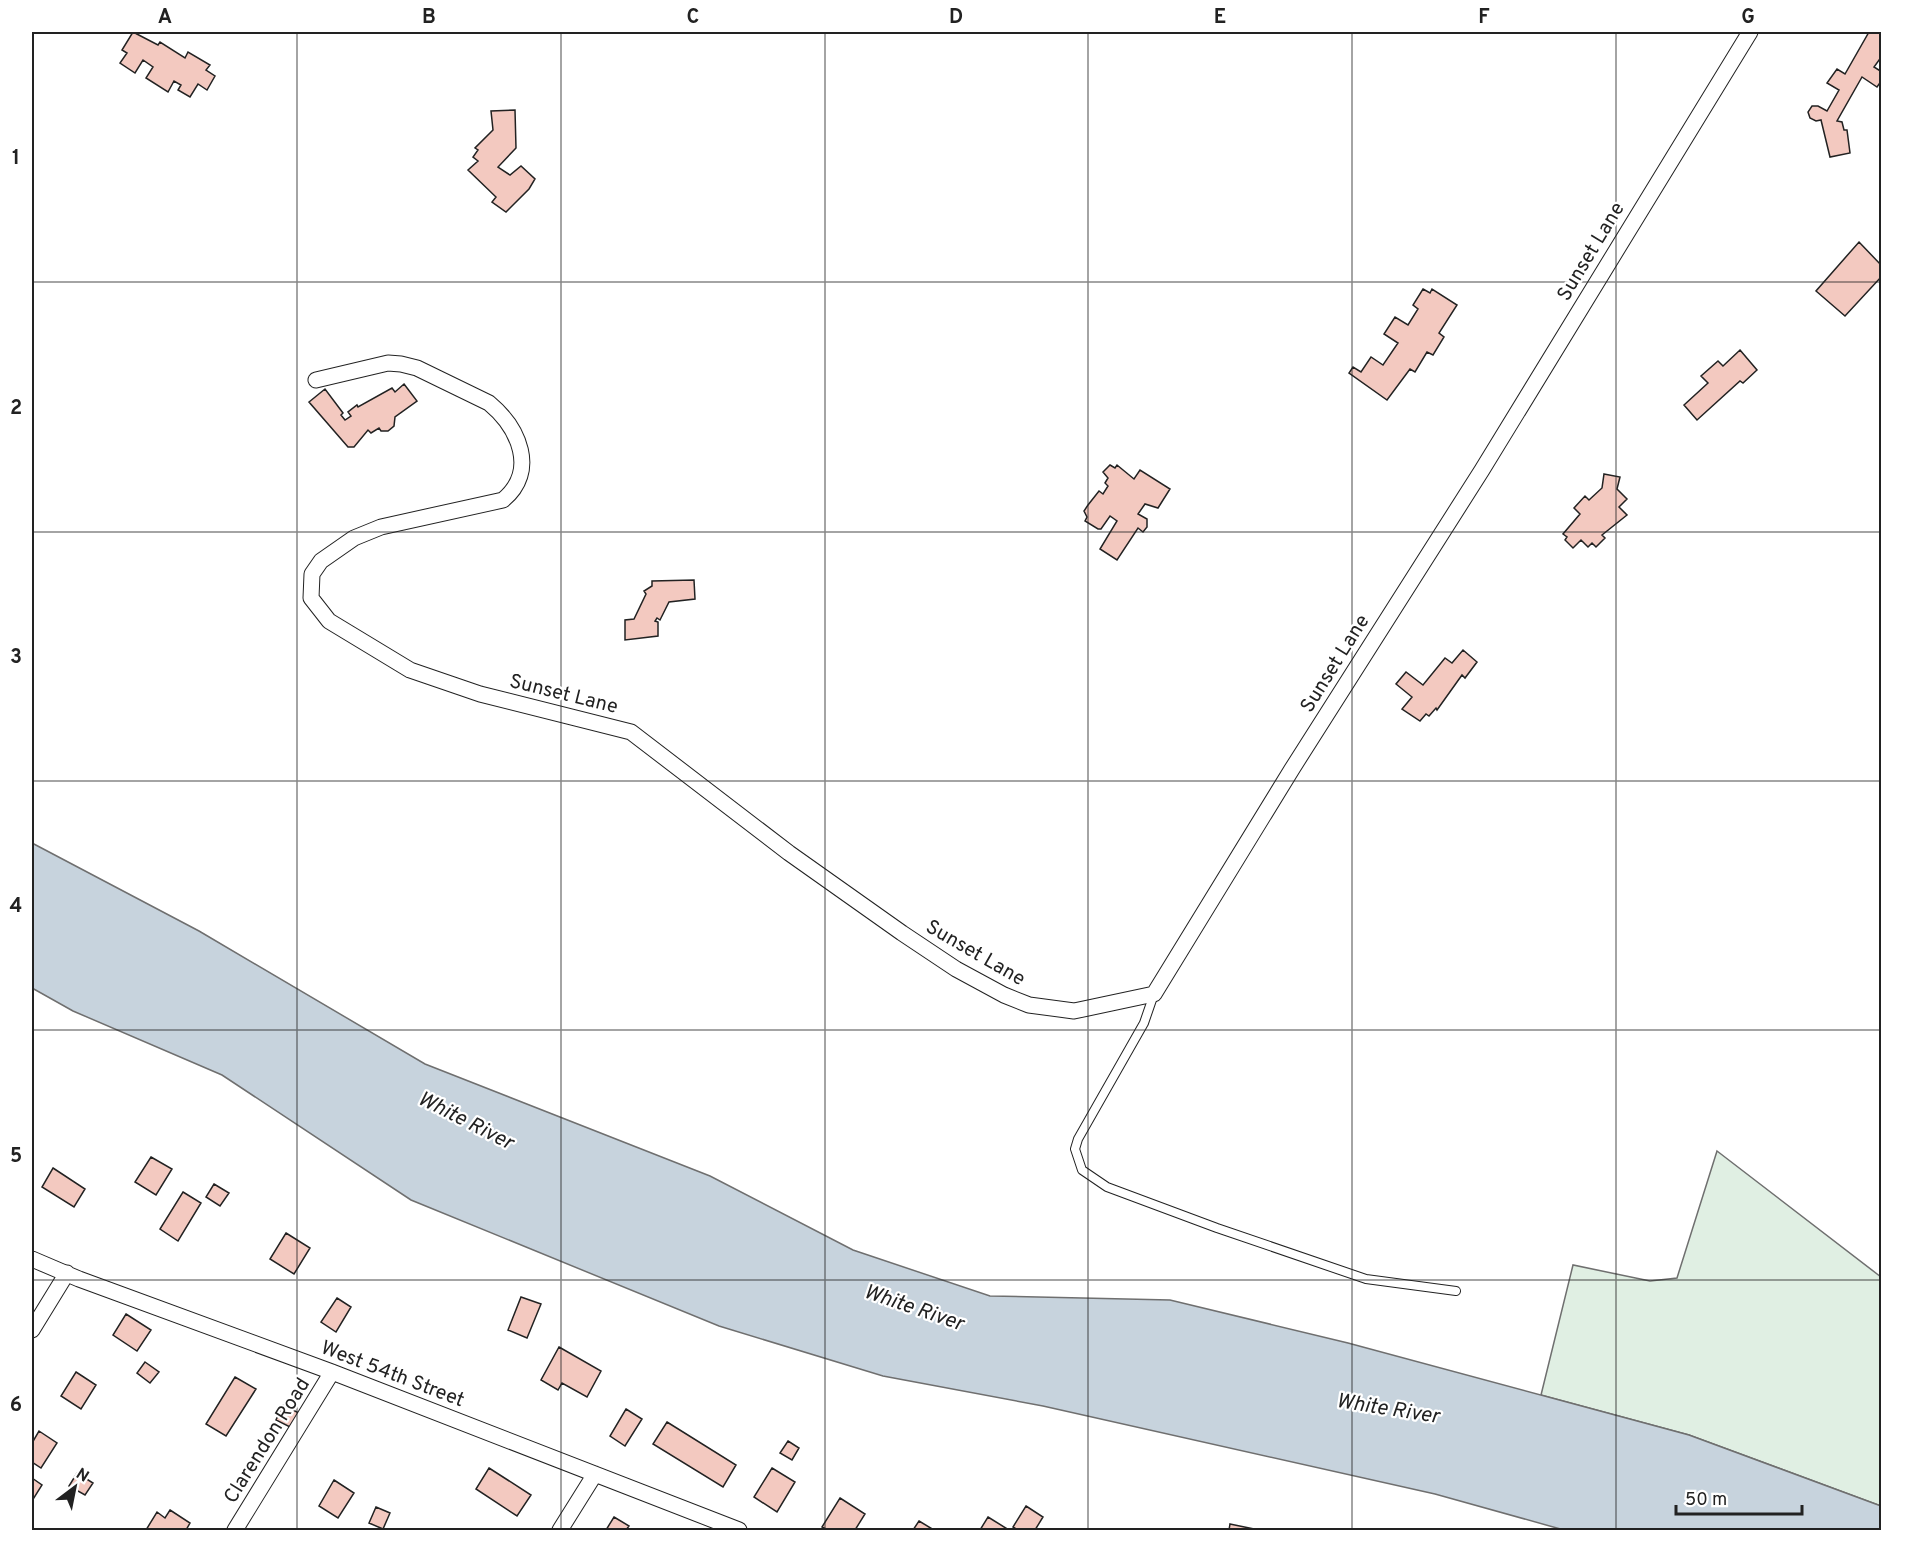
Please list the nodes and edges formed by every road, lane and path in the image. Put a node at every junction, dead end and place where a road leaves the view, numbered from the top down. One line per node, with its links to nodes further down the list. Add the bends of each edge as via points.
1 (1750, 32): 3 (street, Sunset Lane)
2 (316, 380): 3 (street, Sunset Lane, via 388,363 417,368 497,410 514,431 522,470 514,491 503,500 381,527 354,538 321,561 312,574 311,598 329,621 381,654 441,682 631,732 789,853 902,933 1004,995 1029,1005 1074,1011)
3 (1154, 994): 6 (lane, via 1144,1023 1078,1140 1075,1149 1082,1170 1107,1187 1366,1279)
4 (32, 1258): 5 (street, West 54th Street)
5 (66, 1273): 7 (street); 8 (street, West 54th Street)
6 (1456, 1291)
7 (32, 1330)
8 (332, 1372): 9 (street, West 54th Street); 10 (street, Clarendon Road)
9 (595, 1474): 11 (street); 12 (street, West 54th Street)
10 (235, 1530)
11 (560, 1530)
12 (739, 1530)

